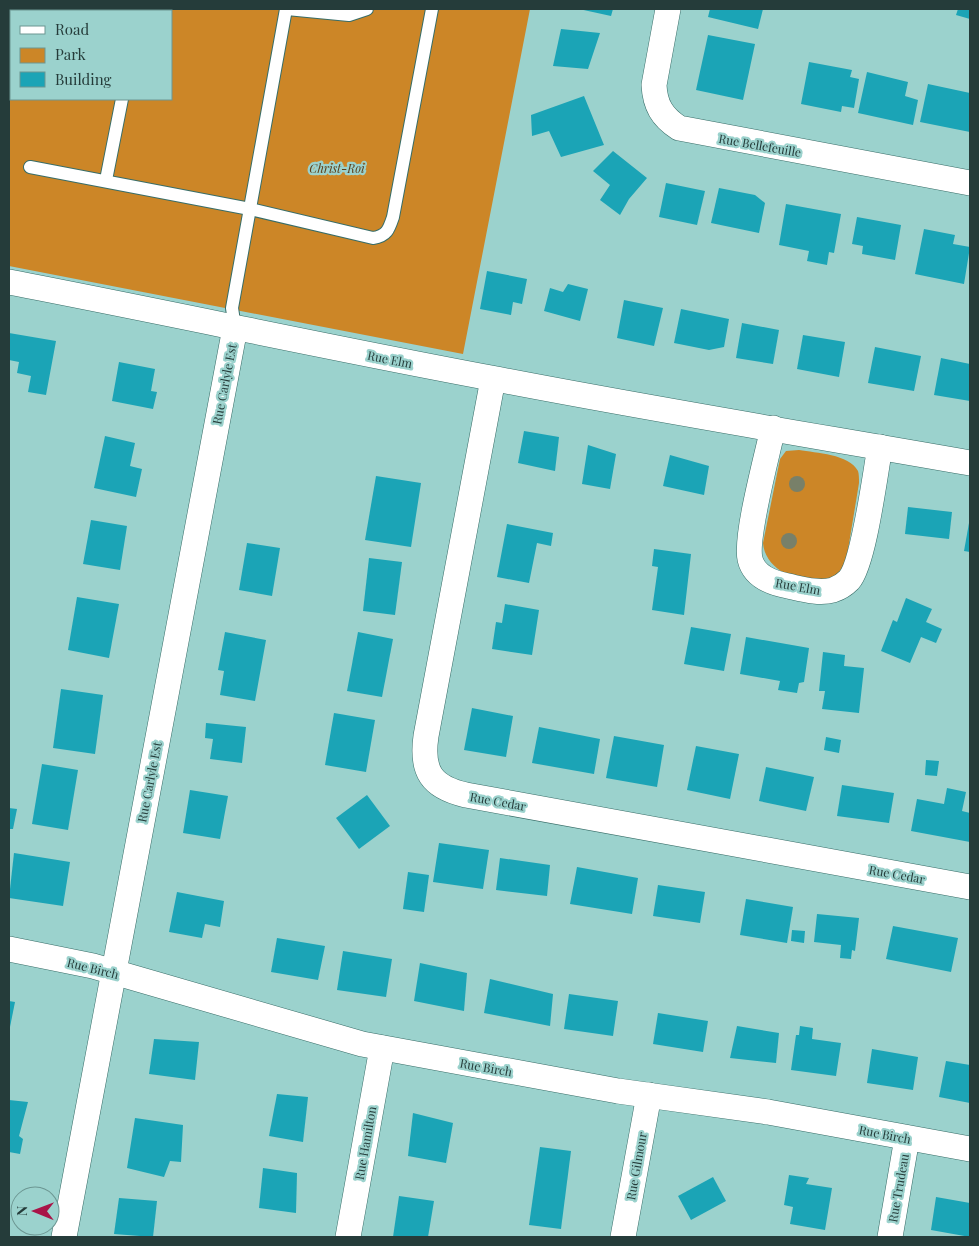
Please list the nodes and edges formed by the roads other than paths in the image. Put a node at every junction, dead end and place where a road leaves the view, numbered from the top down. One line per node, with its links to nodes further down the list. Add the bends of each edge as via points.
1 (287, 9): 2 (lane, via 349,15); 9 (lane)
2 (367, 9)
3 (432, 9): 9 (lane, via 389,230 382,237 373,238)
4 (668, 9): 8 (street, Rue Bellefeuille, via 654,85 655,96 659,110 679,128)
5 (122, 100): 7 (lane)
6 (30, 167): 7 (lane)
7 (106, 180): 9 (lane)
8 (970, 184)
9 (250, 209): 11 (lane, via 232,308)
10 (9, 282): 11 (street, Rue Elm, via 200,318)
11 (235, 328): 12 (street, Rue Elm); 18 (street, Rue Carlyle Est)
12 (493, 379): 13 (street, Rue Elm); 16 (street, Rue Cedar, via 426,736 424,763 435,781 466,795)
13 (773, 428): 14 (street, Rue Elm); 14 (street, Rue Elm, via 750,539 750,559 760,575 768,580 810,590 833,590 849,580 853,573)
14 (880, 447): 15 (street, Rue Elm)
15 (970, 463)
16 (970, 887)
17 (9, 949): 18 (street, Rue Birch)
18 (114, 972): 19 (street, Rue Birch, via 330,1036); 23 (street, Rue Carlyle Est)
19 (382, 1048): 20 (street, Rue Birch); 24 (street, Rue Hamilton)
20 (649, 1095): 21 (street, Rue Birch, via 768,1112); 25 (street, Rue Gilmour)
21 (907, 1138): 22 (street, Rue Birch); 26 (street, Rue Trudeau)
22 (970, 1149)
23 (64, 1237)
24 (348, 1237)
25 (623, 1237)
26 (890, 1237)

